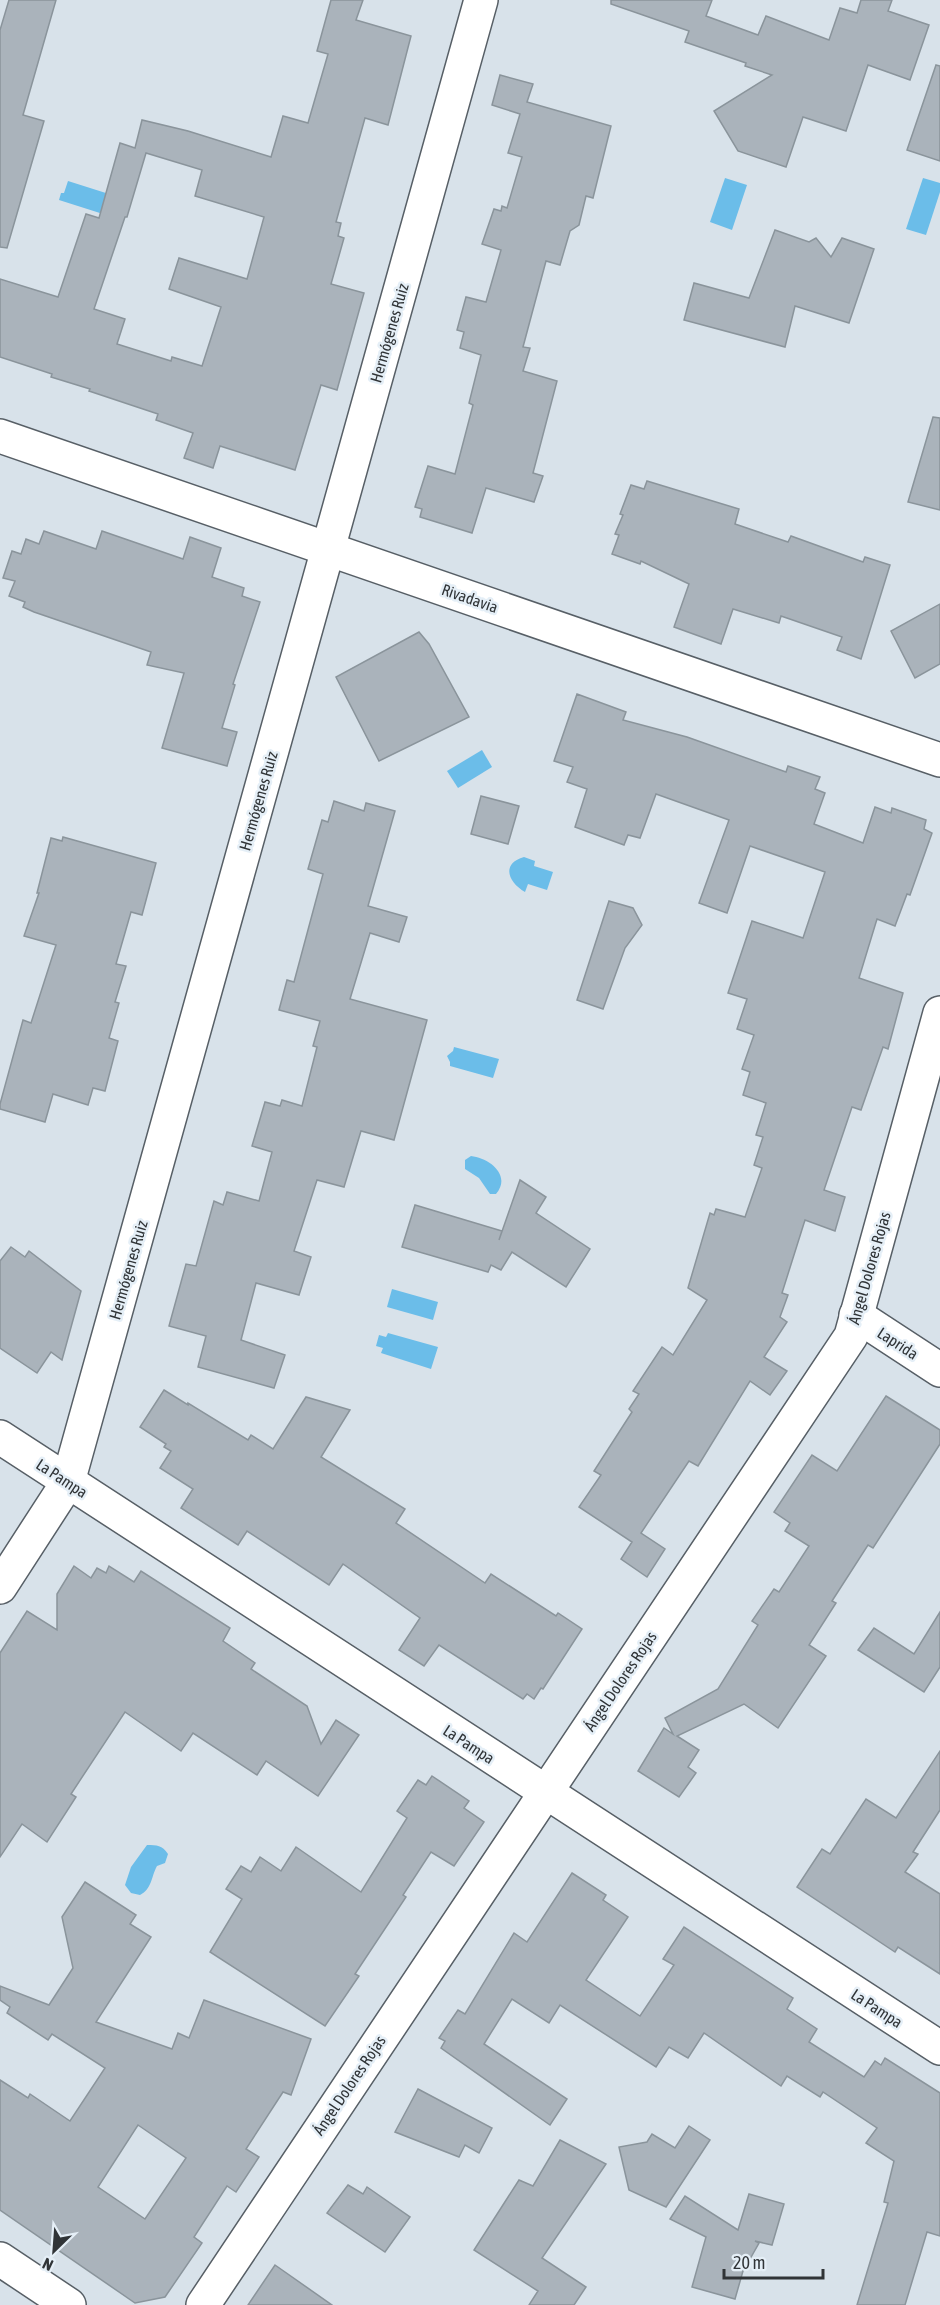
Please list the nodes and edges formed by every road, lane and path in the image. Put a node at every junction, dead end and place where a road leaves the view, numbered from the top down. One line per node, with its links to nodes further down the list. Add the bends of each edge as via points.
1 (482, 0): 3 (street, Hermógenes Ruiz)
2 (0, 436): 3 (street, Rivadavia)
3 (328, 549): 4 (street, Rivadavia); 9 (street, Hermógenes Ruiz)
4 (940, 760)
5 (940, 1013): 6 (street, Ángel Dolores Rojas)
6 (856, 1315): 7 (street, Laprida); 11 (street, Ángel Dolores Rojas, via 851,1336)
7 (940, 1370)
8 (0, 1437): 9 (street, La Pampa)
9 (68, 1482): 10 (street, Hermógenes Ruiz); 11 (street, La Pampa)
10 (0, 1587)
11 (545, 1793): 12 (street, La Pampa); 15 (street, Ángel Dolores Rojas)
12 (940, 2048)
13 (0, 2259): 14 (street)
14 (69, 2305)
15 (202, 2305)

